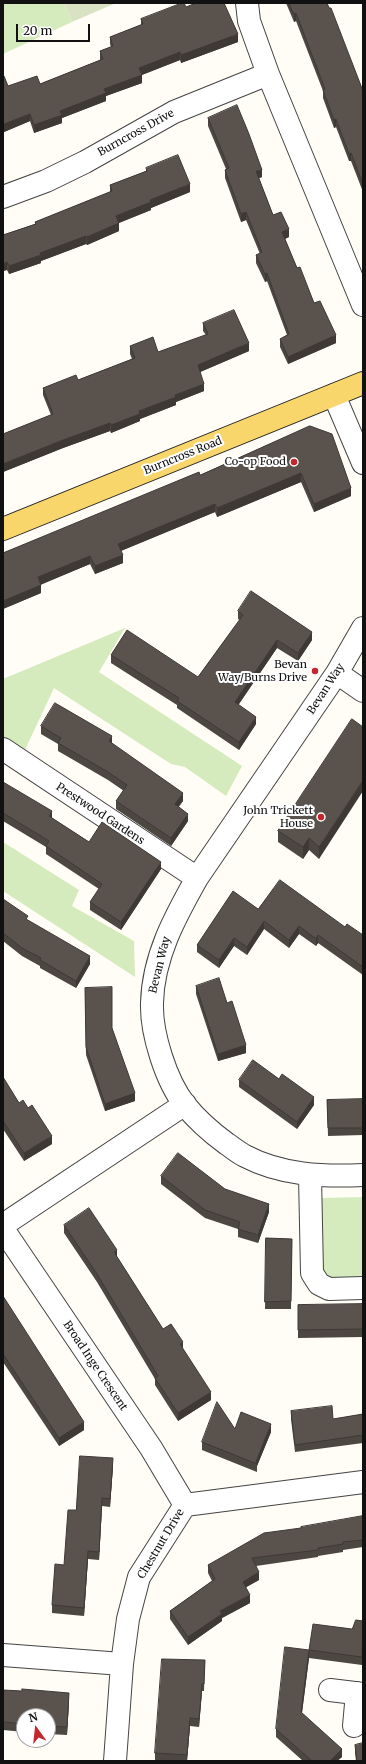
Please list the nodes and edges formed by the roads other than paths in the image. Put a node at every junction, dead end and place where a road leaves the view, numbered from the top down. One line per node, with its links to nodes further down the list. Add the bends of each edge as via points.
1 (247, 3): 2 (street, via 248,21)
2 (268, 74): 3 (street, Burncross Drive, via 174,112 59,175); 4 (street)
3 (4, 193)
4 (363, 305)
5 (363, 383): 6 (main road, Burncross Road)
6 (334, 395): 7 (street); 8 (main road, Burncross Road)
7 (363, 463)
8 (3, 530)
9 (363, 628): 10 (street, Bevan Way)
10 (337, 673): 11 (street); 13 (street, Bevan Way)
11 (363, 691)
12 (3, 749): 13 (street, Prestwood Gardens)
13 (197, 878): 14 (street, Bevan Way, via 166,936 152,1003 154,1034 166,1071)
14 (185, 1104): 16 (street, Bevan Way, via 210,1131 244,1156 272,1167); 17 (street)
15 (363, 1175): 16 (street, Bevan Way)
16 (310, 1176): 19 (street, via 312,1272 319,1284 329,1289)
17 (3, 1225)
18 (3, 1229): 21 (street, Broad Inge Crescent, via 150,1448)
19 (363, 1288)
20 (363, 1482): 21 (street, Chestnut Drive)
21 (184, 1505): 23 (street, Chestnut Drive, via 140,1577 128,1619)
22 (3, 1655): 23 (street)
23 (122, 1664): 27 (street, Chestnut Drive)
24 (330, 1690): 25 (street)
25 (360, 1694): 26 (street)
26 (354, 1726)
27 (115, 1761)

